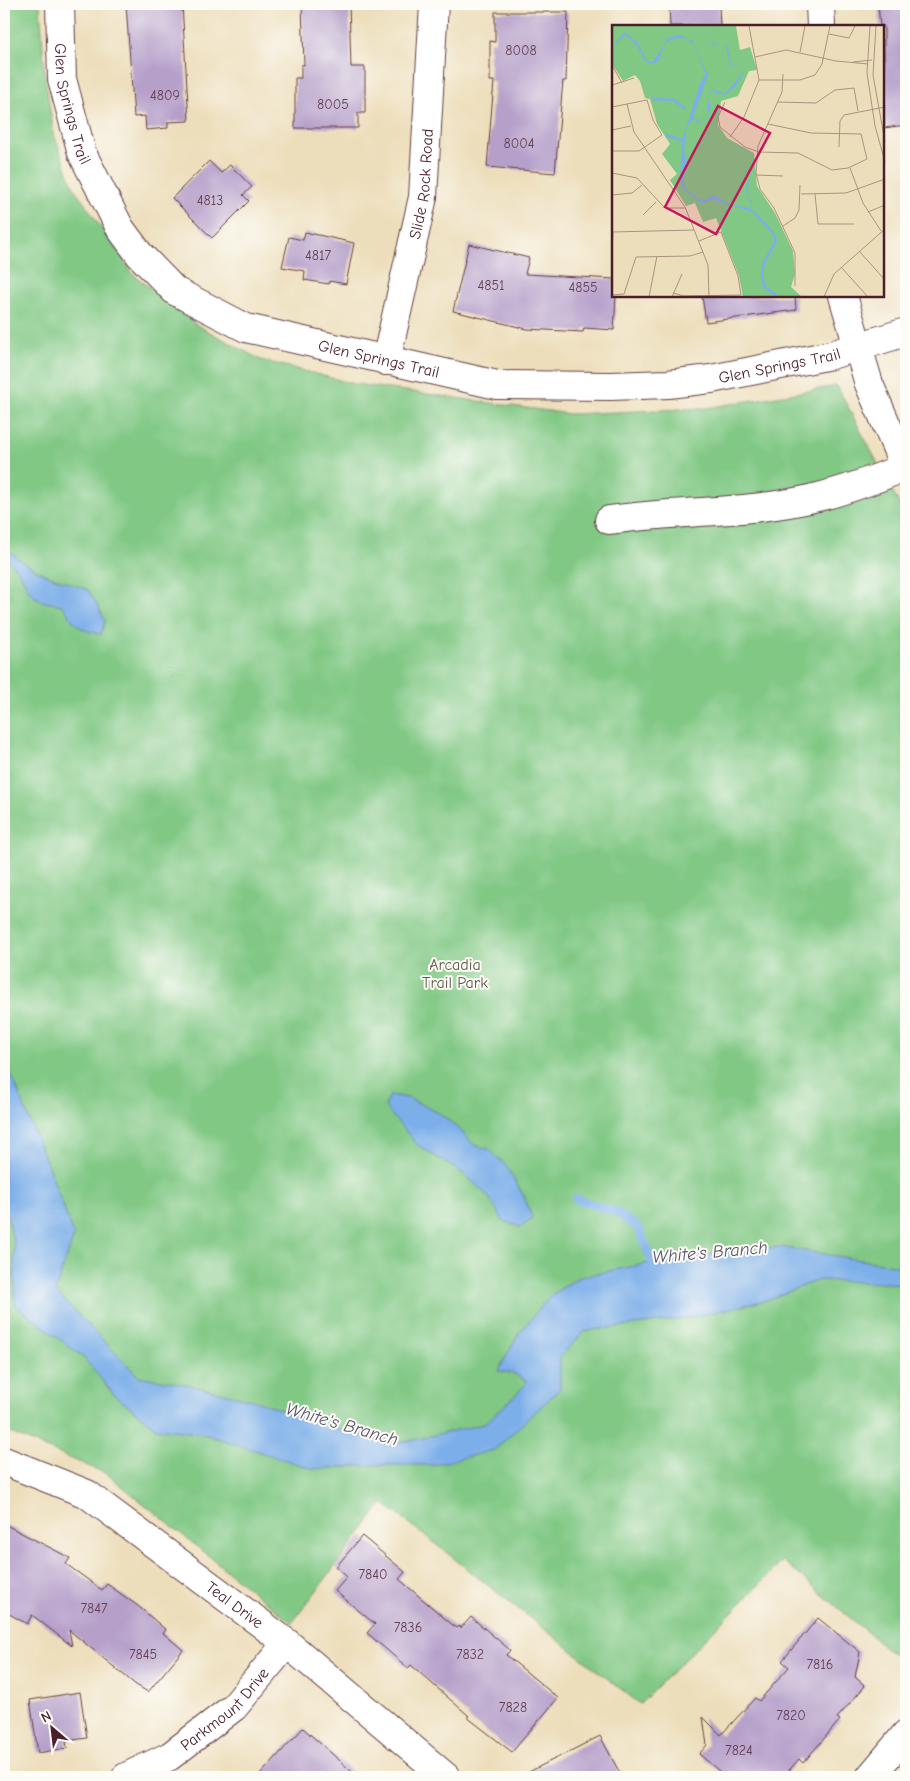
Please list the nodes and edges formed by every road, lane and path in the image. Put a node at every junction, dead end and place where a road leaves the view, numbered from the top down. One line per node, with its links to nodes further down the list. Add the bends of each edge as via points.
1 (60, 4): 8 (street, Glen Springs Trail, via 62,79 82,153 120,228 140,254 175,291 246,328)
2 (434, 4): 8 (street, Slide Rock Road, via 423,196)
3 (820, 4): 4 (street)
4 (821, 25)
5 (844, 298): 7 (street)
6 (906, 332): 7 (street, Glen Springs Trail)
7 (858, 347): 8 (street, Glen Springs Trail, via 710,379 658,385 497,385); 9 (street, via 869,384)
8 (386, 360)
9 (906, 468): 10 (street, via 817,498)
10 (609, 520)
11 (4, 1461): 12 (street, Teal Drive, via 86,1494)
12 (287, 1643): 14 (street, Parkmount Drive, via 234,1707 170,1756); 15 (street, Teal Drive)
13 (906, 1734): 16 (street)
14 (126, 1777)
15 (446, 1777)
16 (870, 1777)

